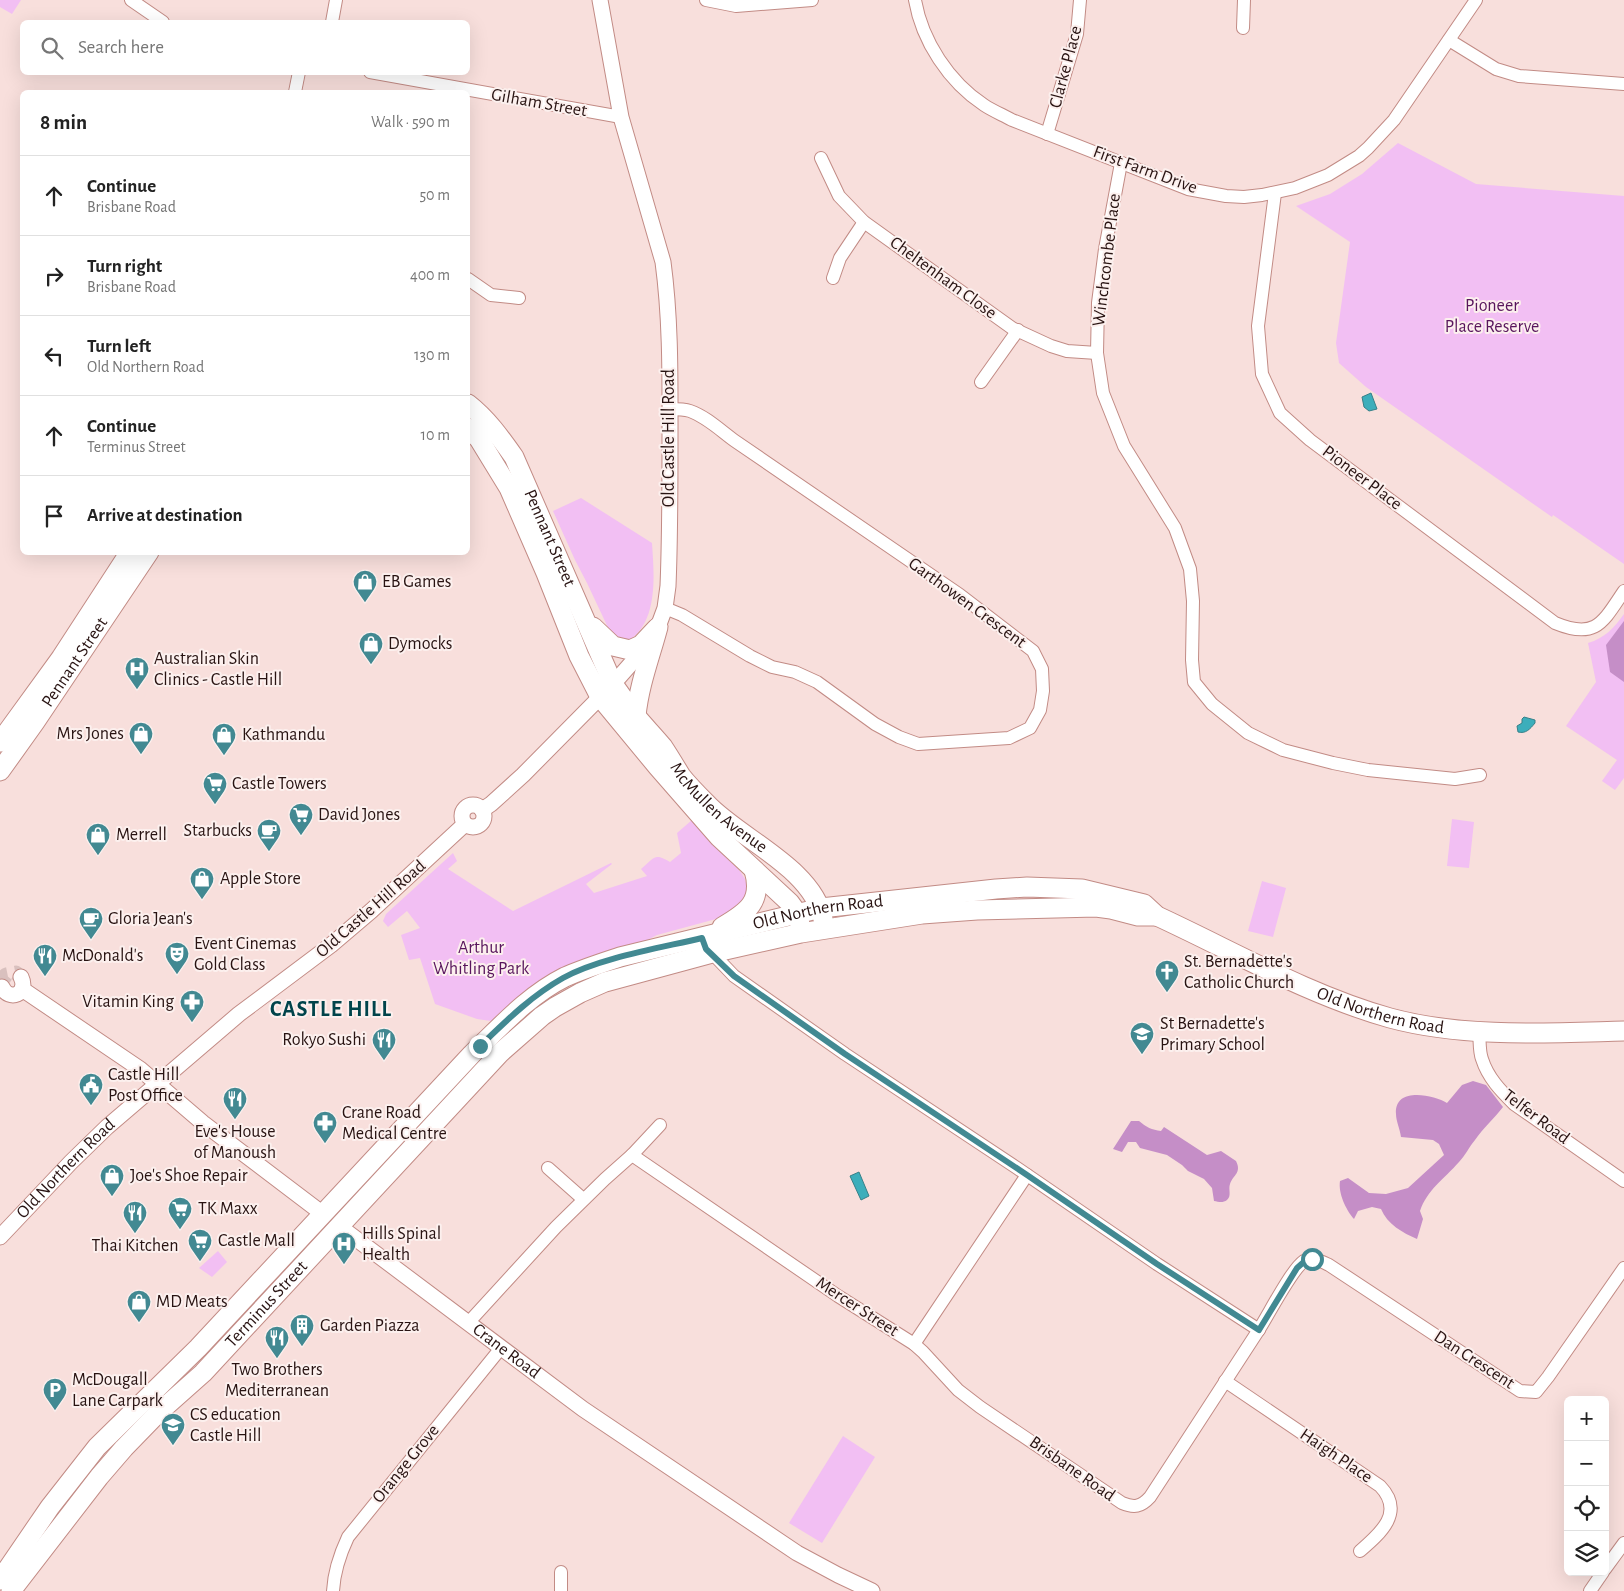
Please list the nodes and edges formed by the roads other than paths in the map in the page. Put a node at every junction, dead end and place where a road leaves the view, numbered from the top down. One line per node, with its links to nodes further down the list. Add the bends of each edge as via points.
1 (131, 0): 10 (street)
2 (336, 0): 11 (street)
3 (600, 0): 20 (street, Old Castle Hill Road)
4 (706, 0): 5 (street, via 736,6)
5 (812, 0)
6 (915, 0): 21 (street, First Farm Drive, via 921,24 939,59 963,88 1012,120)
7 (1080, 0): 21 (street, Clarke Place, via 1077,34)
8 (1244, 0): 12 (street)
9 (1476, 0): 13 (street, First Farm Drive)
10 (160, 20)
11 (332, 20)
12 (1243, 28)
13 (1449, 40): 16 (street, via 1496,69 1519,76); 24 (street, First Farm Drive, via 1394,120 1359,156 1328,175)
14 (298, 75): 18 (street)
15 (382, 75): 17 (street, Gilham Street)
16 (1624, 84)
17 (438, 89)
18 (295, 90)
19 (470, 94): 20 (street, Gilham Street)
20 (621, 117): 33 (street, Old Castle Hill Road, via 663,262 668,309)
21 (1047, 134): 23 (street, First Farm Drive)
22 (821, 158): 25 (street, Cheltenham Close, via 839,196)
23 (1121, 163): 24 (street, First Farm Drive, via 1188,189 1244,197); 30 (street, Winchcombe Place, via 1098,302)
24 (1276, 193): 37 (street, Pioneer Place, via 1258,326 1262,374 1280,413 1310,440 1555,623 1584,630 1596,626)
25 (864, 222): 26 (street, via 840,258); 29 (street, Cheltenham Close)
26 (833, 278)
27 (470, 280): 28 (street, via 491,294)
28 (519, 298)
29 (1018, 330): 30 (street, Cheltenham Close, via 1067,351); 31 (street)
30 (1097, 353): 45 (street, Winchcombe Place, via 1103,393 1124,446 1175,528 1190,569 1194,682 1212,704 1248,733 1283,750 1324,761 1368,770 1455,779)
31 (981, 382)
32 (470, 406): 39 (main road, Pennant Street, via 500,436 514,457)
33 (670, 409): 38 (street, Old Castle Hill Road, via 669,566); 38 (street, Garthowen Crescent, via 683,409 702,417 960,595 1033,651 1042,669 1040,710 1030,728 1009,738 918,744 875,724 817,682 795,672 772,667)
34 (470, 430): 41 (main road, Pennant Street, via 509,488 579,656)
35 (128, 555): 43 (main road, Pennant Street, via 61,658)
36 (147, 555): 44 (main road, Pennant Street)
37 (1624, 591)
38 (665, 608): 40 (street, Old Castle Hill Road)
39 (586, 621): 40 (main road, via 613,646 630,650 641,645); 41 (main road, Pennant Street)
40 (658, 627): 41 (street, Old Castle Hill Road); 42 (main road, via 642,680)
41 (607, 690): 42 (main road, McMullen Avenue); 46 (main road, McMullen Avenue, via 657,766 713,830); 60 (street, Old Castle Hill Road, via 523,775 482,810 484,817 478,826 471,828 464,824 372,911 239,1014)
42 (636, 716): 47 (main road, McMullen Avenue, via 707,805 770,852 801,880)
43 (0, 742)
44 (0, 771)
45 (1480, 775)
46 (754, 870): 48 (main road, McMullen Avenue); 52 (main road, via 757,891 753,903)
47 (821, 908): 48 (main road, Old Northern Road); 49 (main road, Old Northern Road, via 950,893 1055,887 1129,899 1144,904); 50 (main road, McMullen Avenue)
48 (798, 914): 51 (main road); 52 (main road, Old Northern Road)
49 (1157, 916): 50 (main road, Old Northern Road, via 1138,916 1096,907 977,910); 57 (main road, Old Northern Road, via 1294,982 1356,1007 1418,1024)
50 (825, 928): 51 (main road, Old Northern Road)
51 (801, 933): 52 (main road, Old Northern Road)
52 (707, 946): 54 (main road, Old Northern Road, via 580,992); 55 (main road, Old Northern Road, via 620,958 592,966 564,977 518,1009); 64 (street, via 734,976)
53 (2, 987): 60 (street, Crane Road, via 10,995 17,994 22,983 140,1068)
54 (531, 1025): 59 (main road, Terminus Street)
55 (498, 1028): 58 (main road, Terminus Street)
56 (1624, 1031): 57 (main road, Old Northern Road)
57 (1479, 1032): 65 (street, Telfer Road, via 1482,1058 1498,1089 1514,1104)
58 (472, 1054): 59 (main road); 67 (main road, Terminus Street)
59 (486, 1068): 68 (main road, Terminus Street)
60 (157, 1084): 67 (street, Crane Road, via 203,1123); 69 (street, Old Northern Road, via 95,1138)
61 (660, 1125): 62 (street)
62 (632, 1155): 66 (street); 74 (street, Mercer Street)
63 (548, 1168): 66 (street)
64 (1027, 1175): 73 (street); 74 (street, Mercer Street)
65 (1624, 1180)
66 (584, 1199): 72 (street)
67 (324, 1214): 68 (main road, Crane Road); 77 (main road, Terminus Street, via 198,1348 97,1447)
68 (339, 1226): 72 (street, Crane Road); 78 (main road, Terminus Street, via 203,1372 124,1448)
69 (0, 1237)
70 (1312, 1259): 71 (street, Dan Crescent, via 1329,1265 1520,1390 1536,1392); 73 (street, Brisbane Road, via 1297,1268)
71 (1624, 1268)
72 (469, 1322): 75 (street, Crane Road)
73 (1259, 1330): 76 (street, Brisbane Road)
74 (914, 1344): 76 (street, Brisbane Road, via 958,1390 980,1407 1122,1504 1138,1507 1150,1497)
75 (502, 1348): 85 (street, Orange Grove, via 348,1537 336,1570); 88 (street, Crane Road, via 583,1408 797,1553)
76 (1225, 1381): 80 (street, Haigh Place, via 1388,1494 1391,1504 1386,1524)
77 (50, 1507): 78 (main road); 84 (main road, Terminus Street)
78 (67, 1519): 86 (main road, Terminus Street)
79 (1624, 1543): 81 (street)
80 (1360, 1551)
81 (1609, 1564)
82 (561, 1572): 87 (street)
83 (1600, 1576): 89 (street)
84 (0, 1580)
85 (334, 1590)
86 (11, 1591)
87 (561, 1591)
88 (872, 1591)
89 (1590, 1591)

